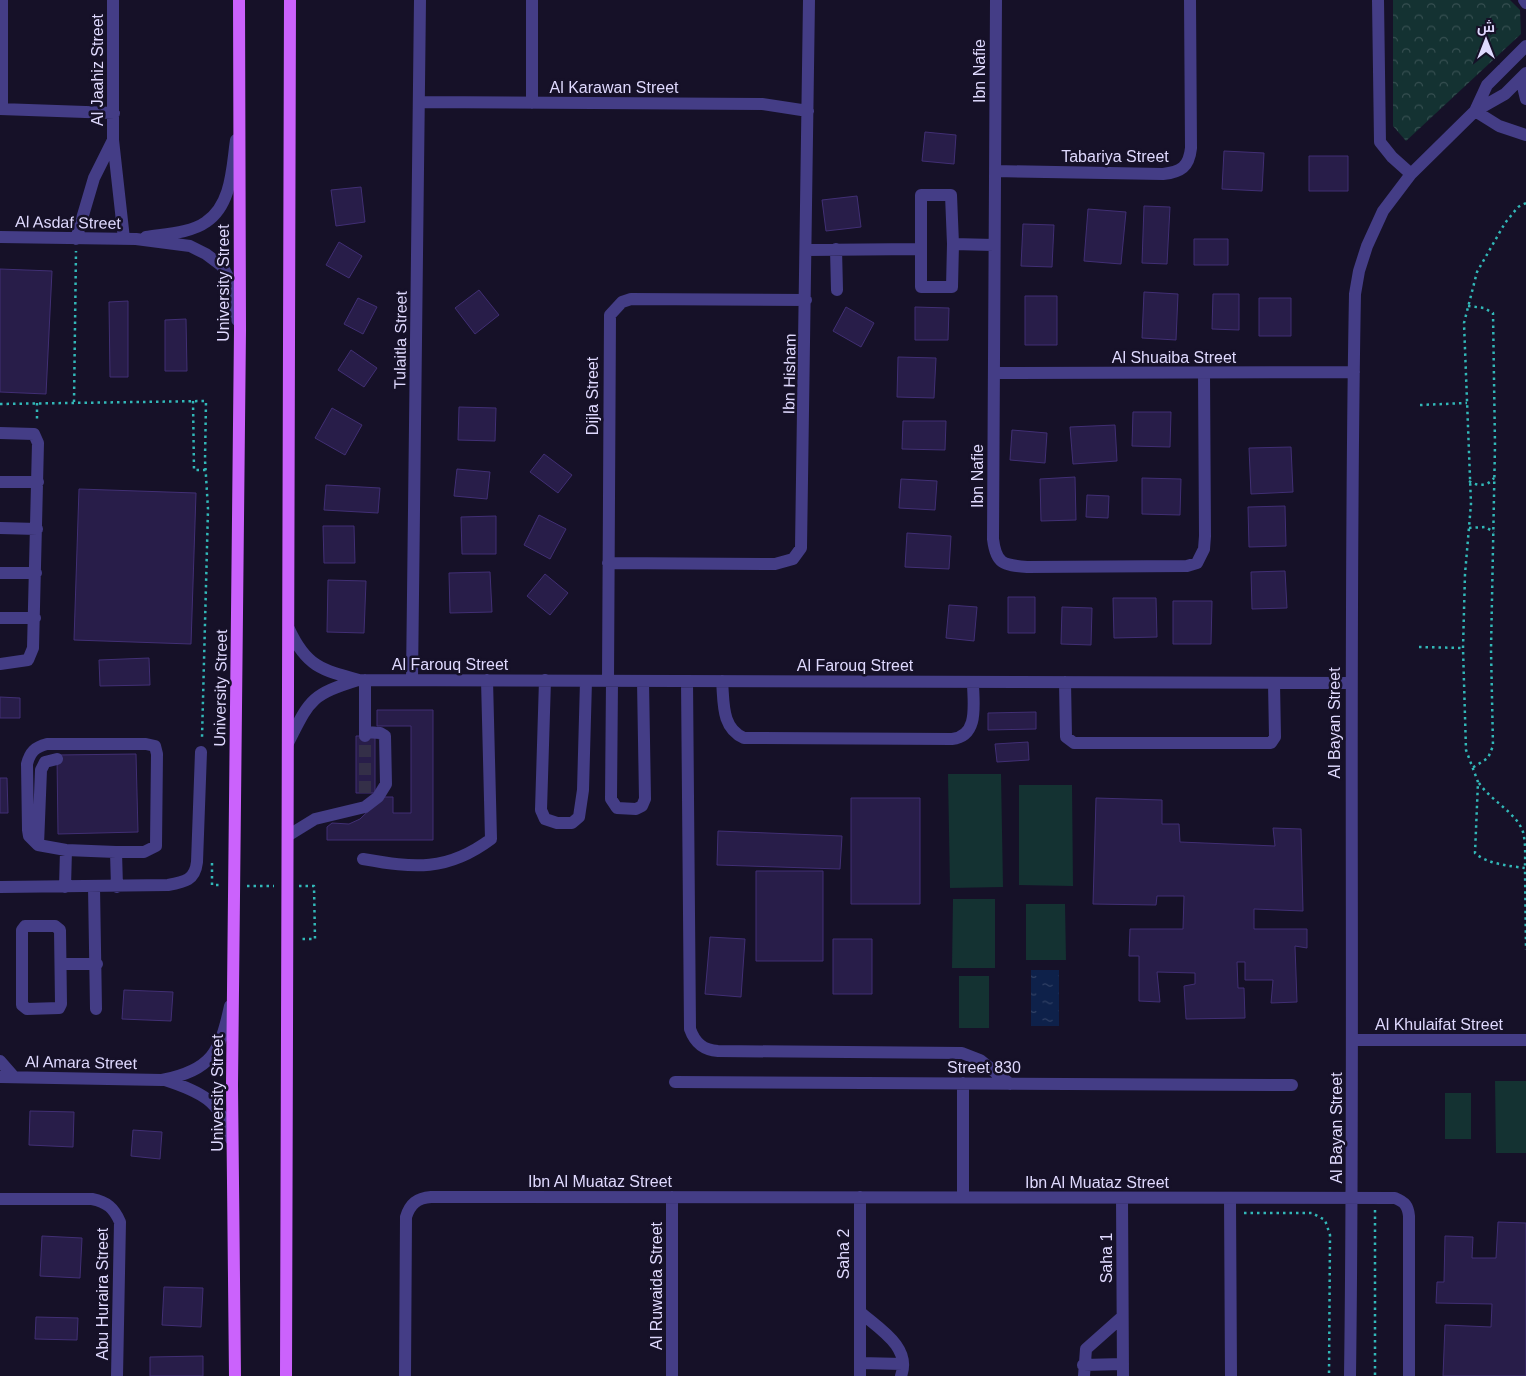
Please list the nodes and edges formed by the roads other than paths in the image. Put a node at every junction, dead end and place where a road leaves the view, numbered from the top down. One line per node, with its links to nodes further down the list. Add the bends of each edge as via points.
1 (2, 0): 16 (street)
2 (113, 0): 19 (street, Al Jaahiz Street)
3 (239, 0): 20 (main road, University Street)
4 (290, 0): 49 (main road)
5 (420, 0): 14 (street, Tulaitla Street)
6 (532, 0): 15 (street)
7 (809, 0): 17 (street, Ibn Hisham)
8 (996, 0): 23 (street, Ibn Nafie)
9 (1190, 0): 23 (street, Tabariya Street, via 1190,148 1185,166 1176,173 1163,174)
10 (1378, 0): 24 (street, via 1380,142)
11 (1526, 46): 18 (street, Al Bayan Street, via 1487,85)
12 (1524, 76): 13 (street); 18 (street, Al Bayan Street, via 1495,100)
13 (1526, 99)
14 (419, 102): 15 (street, Al Karawan Street); 52 (street, Tulaitla Street)
15 (532, 103): 17 (street, Al Karawan Street, via 762,104)
16 (1, 109): 19 (street)
17 (808, 111): 32 (street, Ibn Hisham)
18 (1475, 111): 21 (street, via 1499,126); 24 (street, Al Bayan Street)
19 (114, 112): 22 (street, Al Jaahiz Street)
20 (240, 113): 27 (street, Al Asdaf Street, via 228,188 215,214 196,227); 35 (main road, University Street)
21 (1526, 135)
22 (113, 140): 26 (street, Al Jaahiz Street, via 94,178); 27 (street, Al Jaahiz Street)
23 (995, 171): 29 (street, Ibn Nafie)
24 (1411, 174): 36 (street, Al Bayan Street, via 1383,211 1359,271 1355,294)
25 (0, 237): 26 (street, Al Asdaf Street)
26 (76, 239): 27 (street, Al Asdaf Street)
27 (130, 239): 35 (street, Al Asdaf Street, via 190,246 217,261 226,276)
28 (953, 244): 29 (street); 31 (street, via 951,288 921,287); 31 (street, via 951,196 922,194)
29 (994, 245): 37 (street, Ibn Nafie)
30 (836, 249): 31 (street); 32 (street); 33 (street)
31 (920, 249)
32 (806, 250): 34 (street, Ibn Hisham)
33 (837, 290)
34 (806, 300): 44 (street, Ibn Hisham, via 803,539 798,554 775,564); 44 (street, Dijla Street, via 632,299 614,307 608,325)
35 (240, 330): 80 (main road, University Street)
36 (1354, 372): 38 (street, Al Shuaiba Street); 63 (street, Al Bayan Street)
37 (994, 373): 38 (street, Al Shuaiba Street); 38 (street, Ibn Nafie, via 994,551 1006,564 1027,566 1187,566 1197,563 1204,549 1205,536)
38 (1204, 373)
39 (0, 432): 41 (street, via 36,435)
40 (0, 482): 41 (street)
41 (38, 482): 43 (street)
42 (0, 528): 43 (street)
43 (37, 529): 46 (street)
44 (608, 563): 56 (street, Dijla Street)
45 (0, 573): 46 (street)
46 (36, 573): 48 (street)
47 (0, 618): 48 (street)
48 (35, 618): 50 (street, via 33,648 28,660)
49 (289, 629): 51 (street, Al Farouq Street, via 297,647 311,663 325,671); 64 (main road)
50 (0, 664)
51 (362, 680): 52 (street, Al Farouq Street); 64 (street, Al Farouq Street, via 332,688 311,701); 68 (street, via 365,734 380,733 384,736 386,784 378,797)
52 (412, 680): 53 (street, Al Farouq Street)
53 (486, 680): 54 (street, Al Farouq Street); 73 (street, via 491,839 472,853 432,865 405,866)
54 (545, 680): 55 (street, Al Farouq Street); 55 (street, via 541,810 545,819 557,823 572,823 579,817 583,790)
55 (586, 680): 56 (street, Al Farouq Street)
56 (610, 680): 57 (street, Al Farouq Street); 57 (street, Dijla Street, via 611,799 618,808 636,809 645,799)
57 (643, 681): 58 (street, Al Farouq Street)
58 (687, 681): 59 (street, Al Farouq Street); 90 (street, via 690,1029 697,1043 710,1051 962,1053 980,1060)
59 (722, 681): 60 (street, Al Farouq Street); 60 (street, via 726,721 733,732 744,738 943,739 959,739 970,730)
60 (973, 682): 61 (street, Al Farouq Street)
61 (1065, 682): 62 (street, Al Farouq Street); 62 (street, via 1066,737 1074,743 1271,743 1275,737)
62 (1274, 682): 63 (street, Al Farouq Street)
63 (1351, 683): 82 (street, Al Bayan Street)
64 (288, 743): 69 (main road)
65 (201, 752): 77 (street, via 196,872 183,882)
66 (57, 759): 70 (street, via 45,762 41,770)
67 (365, 793): 68 (street)
68 (365, 808): 69 (street, via 315,819)
69 (289, 835): 108 (main road)
70 (38, 846): 71 (street); 72 (street, via 28,830 27,764 34,749 47,744 151,744 157,754 156,846 144,852)
71 (66, 850): 72 (street); 75 (street)
72 (116, 852): 77 (street)
73 (363, 859)
74 (0, 887): 75 (street)
75 (65, 887): 76 (street)
76 (94, 887): 77 (street); 79 (street)
77 (117, 887)
78 (62, 968): 78 (street, via 59,928 22,928 23,1008 60,1007); 79 (street)
79 (96, 968): 81 (street)
80 (234, 991): 87 (street, Al Amara Street, via 219,1047 196,1068); 92 (main road, University Street)
81 (96, 1009)
82 (1352, 1040): 83 (street, Al Khulaifat Street); 98 (street, Al Bayan Street)
83 (1526, 1040)
84 (0, 1061): 86 (street)
85 (0, 1077): 86 (street, Al Amara Street)
86 (14, 1077): 87 (street, Al Amara Street)
87 (162, 1080): 92 (street, Al Amara Street, via 193,1089 215,1106 230,1135)
88 (675, 1082): 89 (street, Street 830)
89 (963, 1083): 90 (street, Street 830); 95 (street)
90 (1010, 1084): 91 (street, Street 830)
91 (1292, 1085)
92 (234, 1171): 107 (main road, University Street)
93 (672, 1197): 94 (street, Ibn Al Muataz Street); 109 (street, Ibn Al Muataz Street, via 431,1197 415,1201 406,1216); 110 (street, Al Ruwaida Street)
94 (860, 1197): 95 (street, Ibn Al Muataz Street); 100 (street, Saha 2)
95 (964, 1197): 97 (street, Ibn Al Muataz Street)
96 (0, 1198): 106 (street, Abu Huraira Street, via 92,1199 102,1201 116,1212 120,1222)
97 (1122, 1198): 99 (street, Ibn Al Muataz Street); 101 (street, Saha 1)
98 (1352, 1198): 99 (street, Ibn Al Muataz Street); 112 (street, Al Bayan Street); 113 (street, Ibn Al Muataz Street, via 1395,1198 1408,1207)
99 (1230, 1199): 111 (street)
100 (860, 1312): 102 (street, Saha 2); 103 (street, Saha 2, via 898,1347)
101 (1122, 1317): 104 (street, Saha 1, via 1086,1349); 105 (street, Saha 1)
102 (860, 1370): 103 (street, Saha 2)
103 (902, 1370)
104 (1084, 1370): 105 (street, Saha 1)
105 (1123, 1370)
106 (117, 1376)
107 (235, 1376)
108 (286, 1376)
109 (405, 1376)
110 (672, 1376)
111 (1230, 1376)
112 (1350, 1376)
113 (1409, 1376)

